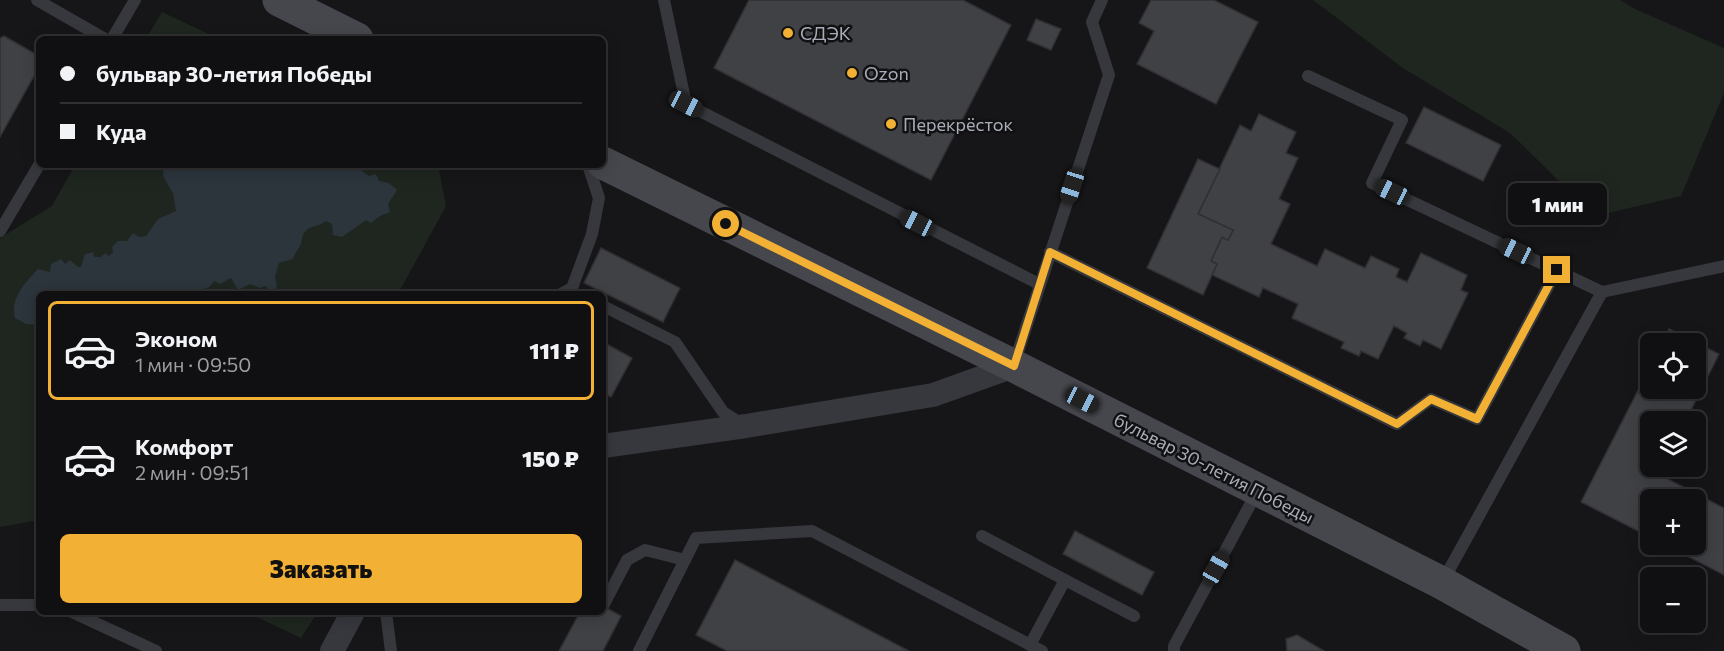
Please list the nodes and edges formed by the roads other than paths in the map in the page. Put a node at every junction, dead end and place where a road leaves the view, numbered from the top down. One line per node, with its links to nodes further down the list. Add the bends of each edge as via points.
1 (37, 0): 6 (lane)
2 (135, 0): 7 (lane)
3 (279, 0): 8 (main road)
4 (664, 0): 17 (lane, via 686,104)
5 (1102, 0): 14 (lane, via 1092,22 1109,75)
6 (100, 36)
7 (114, 36)
8 (351, 36)
9 (1308, 76): 16 (lane, via 1402,120 1372,183)
10 (606, 164): 21 (main road, бульвар 30-летия Победы)
11 (37, 168): 13 (lane)
12 (589, 168): 18 (lane, via 599,198 592,234)
13 (0, 231)
14 (1050, 252): 16 (lane, via 1397,424 1431,399 1477,419); 17 (lane)
15 (1724, 266): 19 (lane)
16 (1557, 270): 19 (lane)
17 (1039, 284): 21 (lane)
18 (571, 291)
19 (1602, 292): 28 (lane)
20 (606, 308): 22 (lane, via 675,342 723,412)
21 (1014, 366): 22 (street, via 933,395); 24 (main road, бульвар 30-летия Победы)
22 (746, 426): 23 (street)
23 (606, 446)
24 (1258, 490): 28 (main road, бульвар 30-летия Победы); 42 (lane)
25 (982, 536): 27 (lane)
26 (685, 560): 29 (lane, via 645,550 627,560); 36 (lane, via 696,538 812,531); 41 (lane)
27 (1065, 580): 35 (lane); 36 (lane)
28 (1442, 583): 37 (main road, бульвар 30-летия Победы)
29 (606, 600)
30 (36, 604): 31 (lane)
31 (0, 605)
32 (78, 615): 38 (lane)
33 (351, 615): 39 (street)
34 (386, 615): 40 (lane)
35 (1134, 616)
36 (1036, 648)
37 (1560, 650)
38 (156, 651)
39 (332, 651)
40 (391, 651)
41 (639, 651)
42 (1174, 651)

